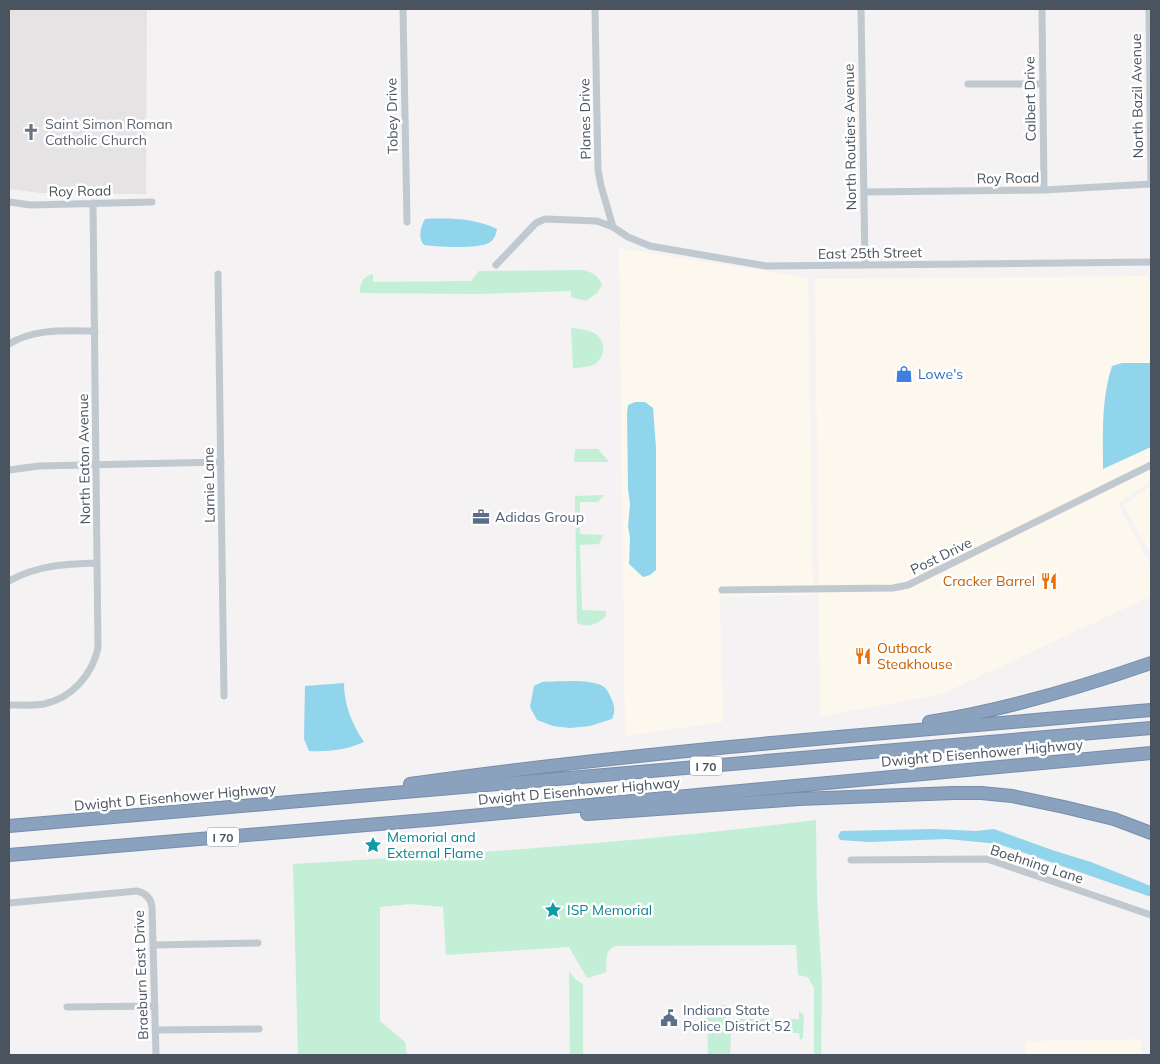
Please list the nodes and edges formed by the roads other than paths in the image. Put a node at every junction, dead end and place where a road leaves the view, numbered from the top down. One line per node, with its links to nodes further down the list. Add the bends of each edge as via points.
1 (403, 9): 14 (street, Tobey Drive)
2 (595, 9): 15 (street, Planes Drive, via 598,170)
3 (861, 9): 10 (street, North Routiers Avenue)
4 (1042, 9): 7 (street, Calbert Drive)
5 (1149, 9): 8 (street, North Bazil Avenue)
6 (968, 84): 7 (street)
7 (1043, 84): 9 (street, Calbert Drive)
8 (1151, 184): 9 (street, Roy Road)
9 (1044, 190): 10 (street, Roy Road)
10 (864, 192): 18 (street, North Routiers Avenue)
11 (9, 202): 13 (street, Roy Road)
12 (152, 202): 13 (street, Roy Road)
13 (93, 204): 20 (street, North Eaton Avenue)
14 (407, 222)
15 (613, 227): 17 (street, East 25th Street, via 587,219 542,220); 18 (street, East 25th Street, via 650,246 758,265)
16 (1151, 262): 18 (street, East 25th Street)
17 (496, 265)
18 (865, 265)
19 (218, 274): 22 (street, Larnie Lane)
20 (95, 331): 21 (street, via 49,331); 23 (street, North Eaton Avenue)
21 (9, 344)
22 (221, 462): 23 (street); 30 (street, Larnie Lane)
23 (96, 465): 25 (street); 26 (street, North Eaton Avenue)
24 (1151, 465): 28 (street, Post Drive, via 908,585 893,588)
25 (9, 470)
26 (98, 563): 27 (street, via 56,565); 31 (street, North Eaton Avenue, via 98,639 91,668 82,681 58,699 43,704)
27 (9, 581)
28 (722, 590)
29 (1151, 663): 34 (highway, via 1069,690 974,714)
30 (224, 696)
31 (9, 706)
32 (1151, 710): 34 (highway)
33 (1151, 728): 36 (highway, Dwight D Eisenhower Highway / I 70)
34 (784, 742): 36 (highway, via 506,770)
35 (1151, 753): 37 (highway, Dwight D Eisenhower Highway / I 70)
36 (261, 805): 38 (highway, Dwight D Eisenhower Highway / I 70)
37 (438, 819): 39 (highway, via 569,815 692,805 954,793 1012,796 1091,813); 40 (highway, Dwight D Eisenhower Highway / I 70)
38 (9, 826)
39 (1151, 833)
40 (9, 855)
41 (851, 860): 43 (street, Boehning Lane, via 987,858)
42 (9, 903): 45 (street, Braeburn East Drive, via 136,891 147,896 152,904)
43 (1151, 915)
44 (258, 944): 45 (street)
45 (154, 945): 46 (street, Braeburn East Drive)
46 (155, 1006): 47 (street); 49 (street, Braeburn East Drive)
47 (67, 1007)
48 (259, 1029): 49 (street)
49 (156, 1030): 50 (street, Braeburn East Drive)
50 (156, 1055)

